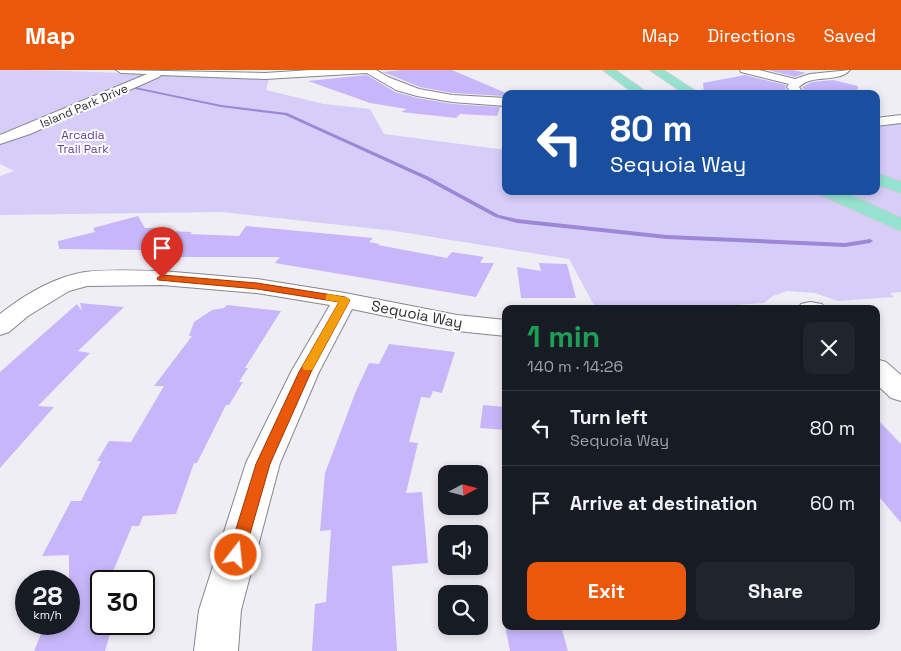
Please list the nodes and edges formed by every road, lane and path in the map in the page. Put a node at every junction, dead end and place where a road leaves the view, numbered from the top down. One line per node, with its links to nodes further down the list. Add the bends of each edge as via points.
1 (121, 70): 7 (street)
2 (369, 70): 7 (street, via 265,76); 11 (street, via 391,85 406,90 433,96)
3 (608, 70): 9 (main road)
4 (655, 70): 10 (main road)
5 (745, 70): 8 (street)
6 (845, 70): 8 (street, via 839,74 808,78)
7 (160, 73): 14 (street, Island Park Drive)
8 (797, 88)
9 (637, 90)
10 (688, 90)
11 (502, 102)
12 (901, 119): 13 (street)
13 (880, 122)
14 (0, 140)
15 (880, 180): 16 (main road)
16 (901, 188)
17 (835, 195): 18 (main road)
18 (901, 225)
19 (345, 300): 20 (street, Sequoia Way, via 257,286 162,278 86,279 61,286 19,310); 21 (street, Sequoia Way, via 457,323); 24 (street, via 305,372 263,464 220,610)
20 (0, 327)
21 (502, 328)
22 (880, 372): 23 (street)
23 (901, 391)
24 (216, 651)

